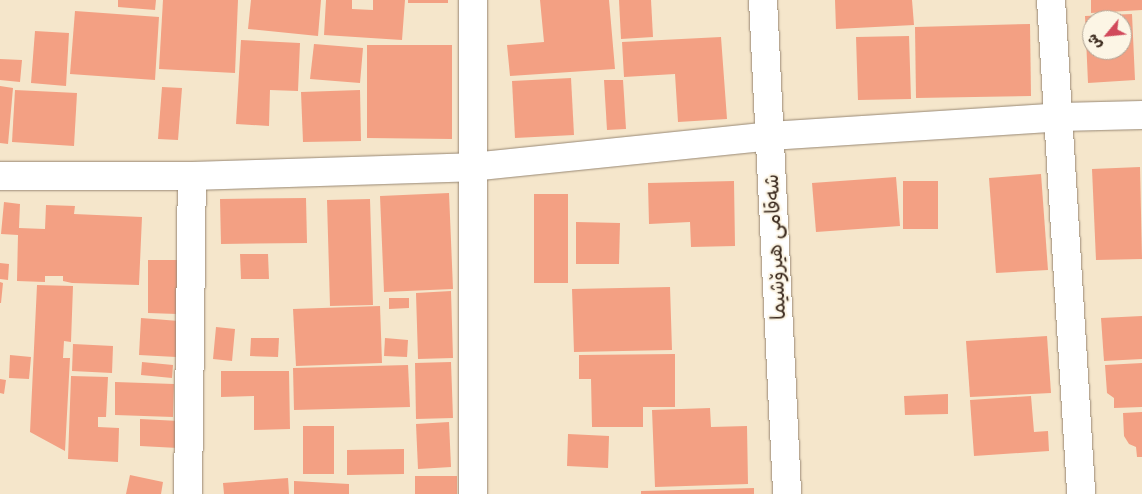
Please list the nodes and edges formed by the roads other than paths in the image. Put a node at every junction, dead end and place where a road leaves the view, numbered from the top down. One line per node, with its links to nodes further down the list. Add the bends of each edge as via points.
1 (472, 0): 7 (street)
2 (763, 0): 6 (street, شەقامی هیرۆشیما)
3 (1051, 0): 5 (street)
4 (1142, 115): 5 (street)
5 (1060, 117): 6 (street); 13 (street)
6 (770, 136): 7 (street); 12 (street, شەقامی هیرۆشیما)
7 (472, 168): 9 (street); 11 (street)
8 (0, 176): 9 (street)
9 (192, 176): 10 (street)
10 (188, 494)
11 (473, 494)
12 (787, 494)
13 (1081, 494)

